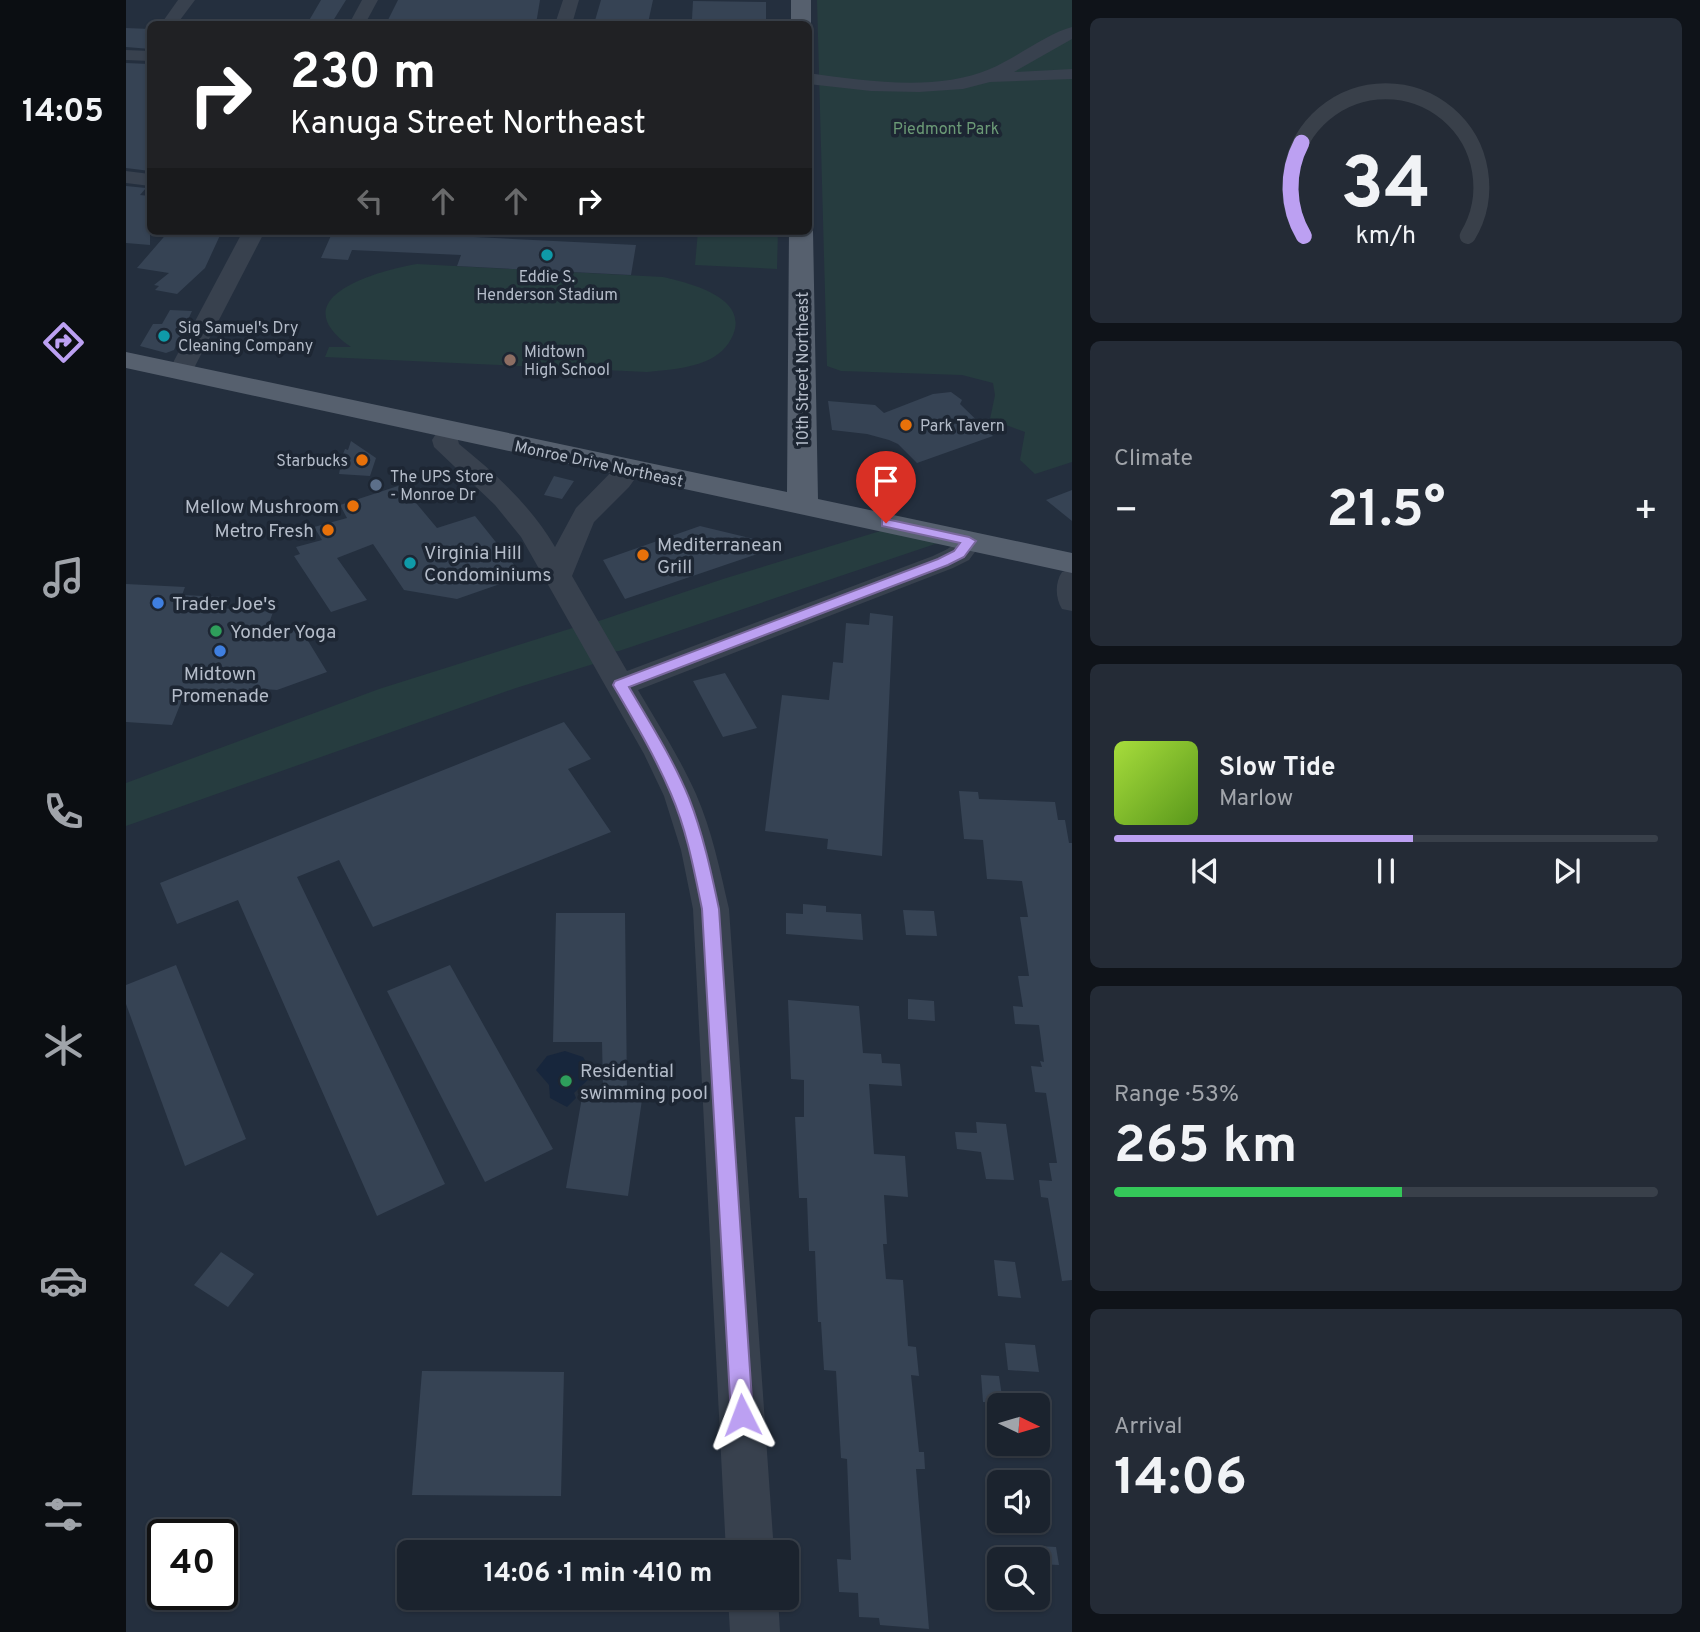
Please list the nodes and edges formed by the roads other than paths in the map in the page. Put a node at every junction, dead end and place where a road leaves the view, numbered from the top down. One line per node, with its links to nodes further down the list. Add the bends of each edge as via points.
1 (187, 0): 5 (street)
2 (370, 0): 6 (street)
3 (571, 0): 7 (street)
4 (801, 0): 8 (main road)
5 (171, 21)
6 (359, 21)
7 (565, 21)
8 (801, 21)
9 (1072, 32): 14 (street)
10 (126, 53): 11 (street)
11 (147, 53)
12 (1072, 74): 14 (street)
13 (812, 78): 14 (street, via 912,85)
14 (980, 79)
15 (126, 177): 16 (street)
16 (147, 180)
17 (252, 235): 20 (street)
18 (801, 235): 23 (main road, 10th Street Northeast)
19 (126, 360): 20 (main road, Monroe Drive Northeast)
20 (180, 372): 21 (main road, Monroe Drive Northeast)
21 (450, 431): 22 (main road, Monroe Drive Northeast); 26 (street, via 447,447 519,513)
22 (629, 469): 23 (main road, Monroe Drive Northeast); 26 (street, via 586,514)
23 (803, 506): 24 (main road, Monroe Drive Northeast)
24 (969, 541): 25 (main road, Monroe Drive Northeast); 29 (street, via 959,554 943,562)
25 (1072, 563)
26 (558, 576): 29 (street)
27 (1072, 578): 28 (street)
28 (1072, 602)
29 (620, 685): 30 (street, via 680,796 711,909)
30 (749, 1540)
31 (754, 1610): 32 (street)
32 (755, 1632)

